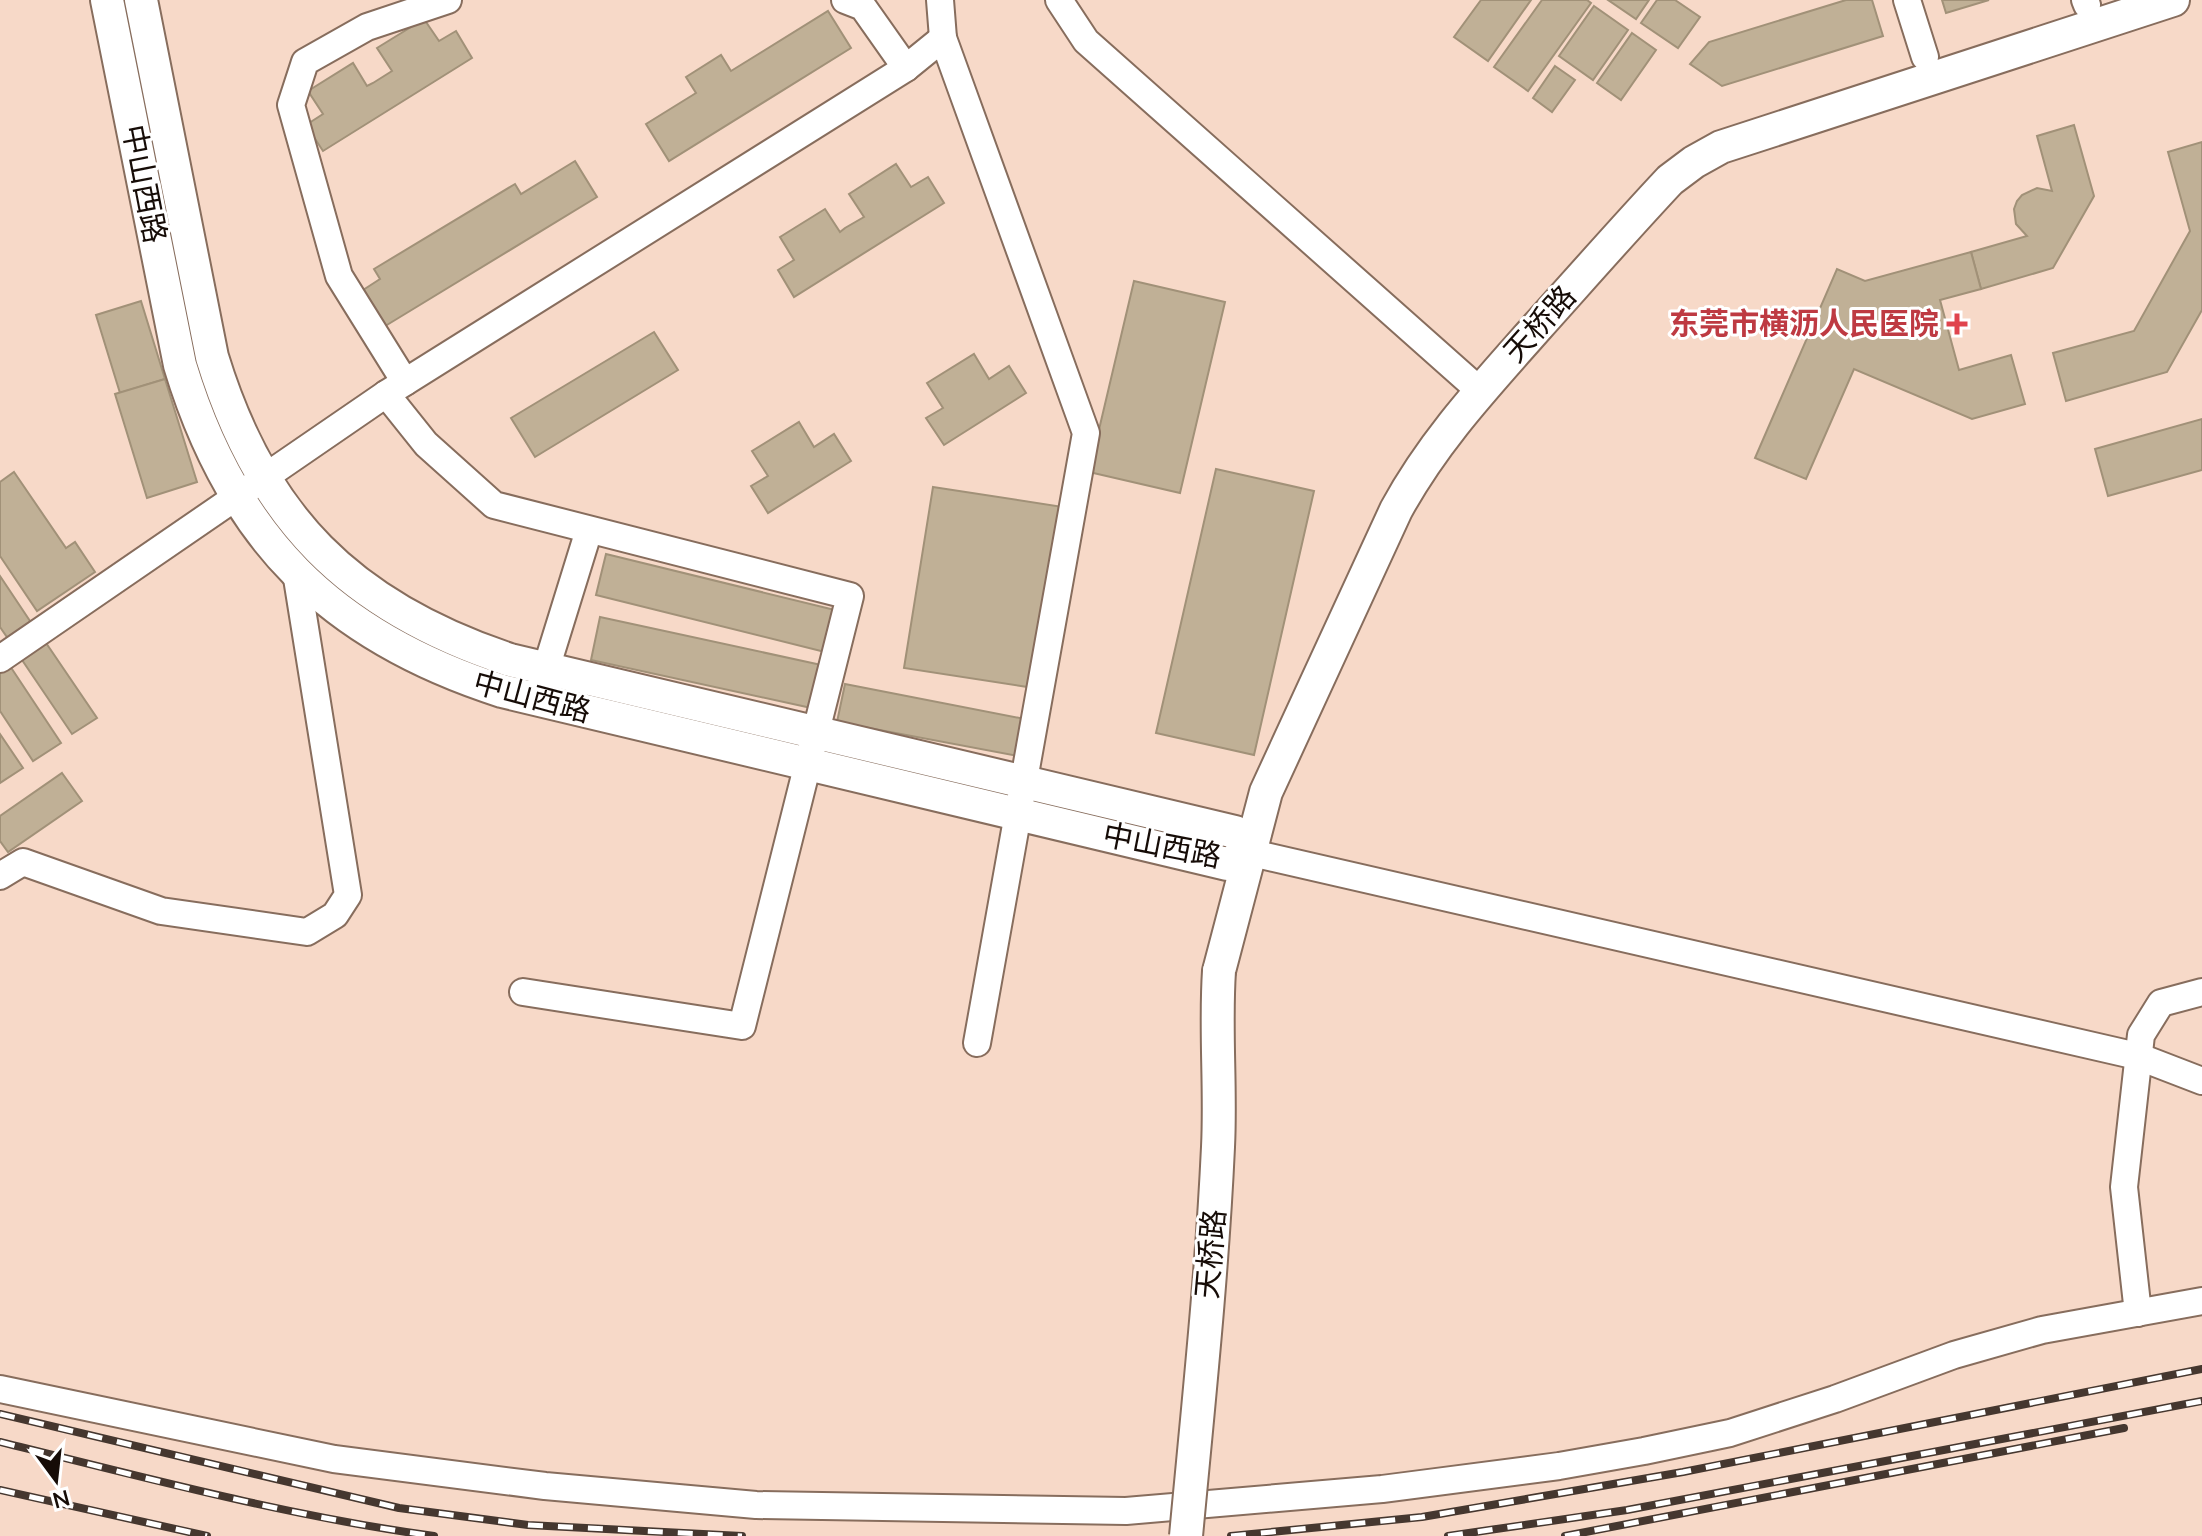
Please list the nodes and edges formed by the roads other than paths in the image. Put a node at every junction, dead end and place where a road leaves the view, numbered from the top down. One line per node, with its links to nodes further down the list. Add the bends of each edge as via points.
1 (107, 0): 16 (main road, 中山西路, via 180,365 194,411)
2 (141, 0): 15 (main road, 中山西路, via 212,357 242,441)
3 (448, 0): 14 (street, via 367,27 305,62 291,105 339,276)
4 (845, 0): 12 (street, via 863,7)
5 (940, 0): 10 (street)
6 (1059, 0): 13 (street, via 1086,41)
7 (1907, 0): 11 (street)
8 (2173, 0): 13 (main road, 天桥路, via 1721,147 1670,180)
9 (2091, 2): 11 (main road, 天桥路)
10 (943, 38): 12 (street); 24 (street, via 1086,433)
11 (1925, 57): 13 (main road, 天桥路, via 1742,116 1682,143 1633,188)
12 (906, 68): 14 (street)
13 (1472, 384): 26 (main road, 天桥路, via 1396,510)
14 (395, 388): 15 (street); 17 (street, via 426,444 494,505)
15 (264, 479): 16 (street); 20 (main road, 中山西路, via 319,549 388,605 468,646)
16 (236, 497): 18 (main road, 中山西路); 19 (street)
17 (589, 530): 20 (street); 22 (street, via 850,596)
18 (296, 572): 21 (main road, 中山西路, via 360,626 412,657 456,677); 27 (street, via 348,895 335,915 307,932 161,911 23,862)
19 (0, 659)
20 (546, 668): 21 (street); 22 (main road, 中山西路)
21 (537, 699): 23 (main road, 中山西路)
22 (816, 732): 23 (street); 24 (main road, 中山西路)
23 (808, 764): 25 (main road, 中山西路); 28 (street, via 742,1026)
24 (1023, 782): 25 (street); 26 (main road, 中山西路)
25 (1018, 814): 26 (main road, 中山西路); 30 (street)
26 (1238, 850): 31 (street); 36 (main road, 天桥路, bridge, via 1219,971 1216,1190)
27 (0, 876)
28 (523, 992)
29 (2202, 992): 31 (street, via 2161,1003 2141,1035)
30 (977, 1043)
31 (2137, 1056): 32 (street); 34 (street, via 2124,1187)
32 (2202, 1081)
33 (2202, 1301): 34 (street)
34 (2138, 1313): 35 (street, via 2042,1330 1730,1433 1644,1451 1382,1489 1126,1511 756,1505 545,1486 334,1459)
35 (0, 1389)
36 (1186, 1536)

